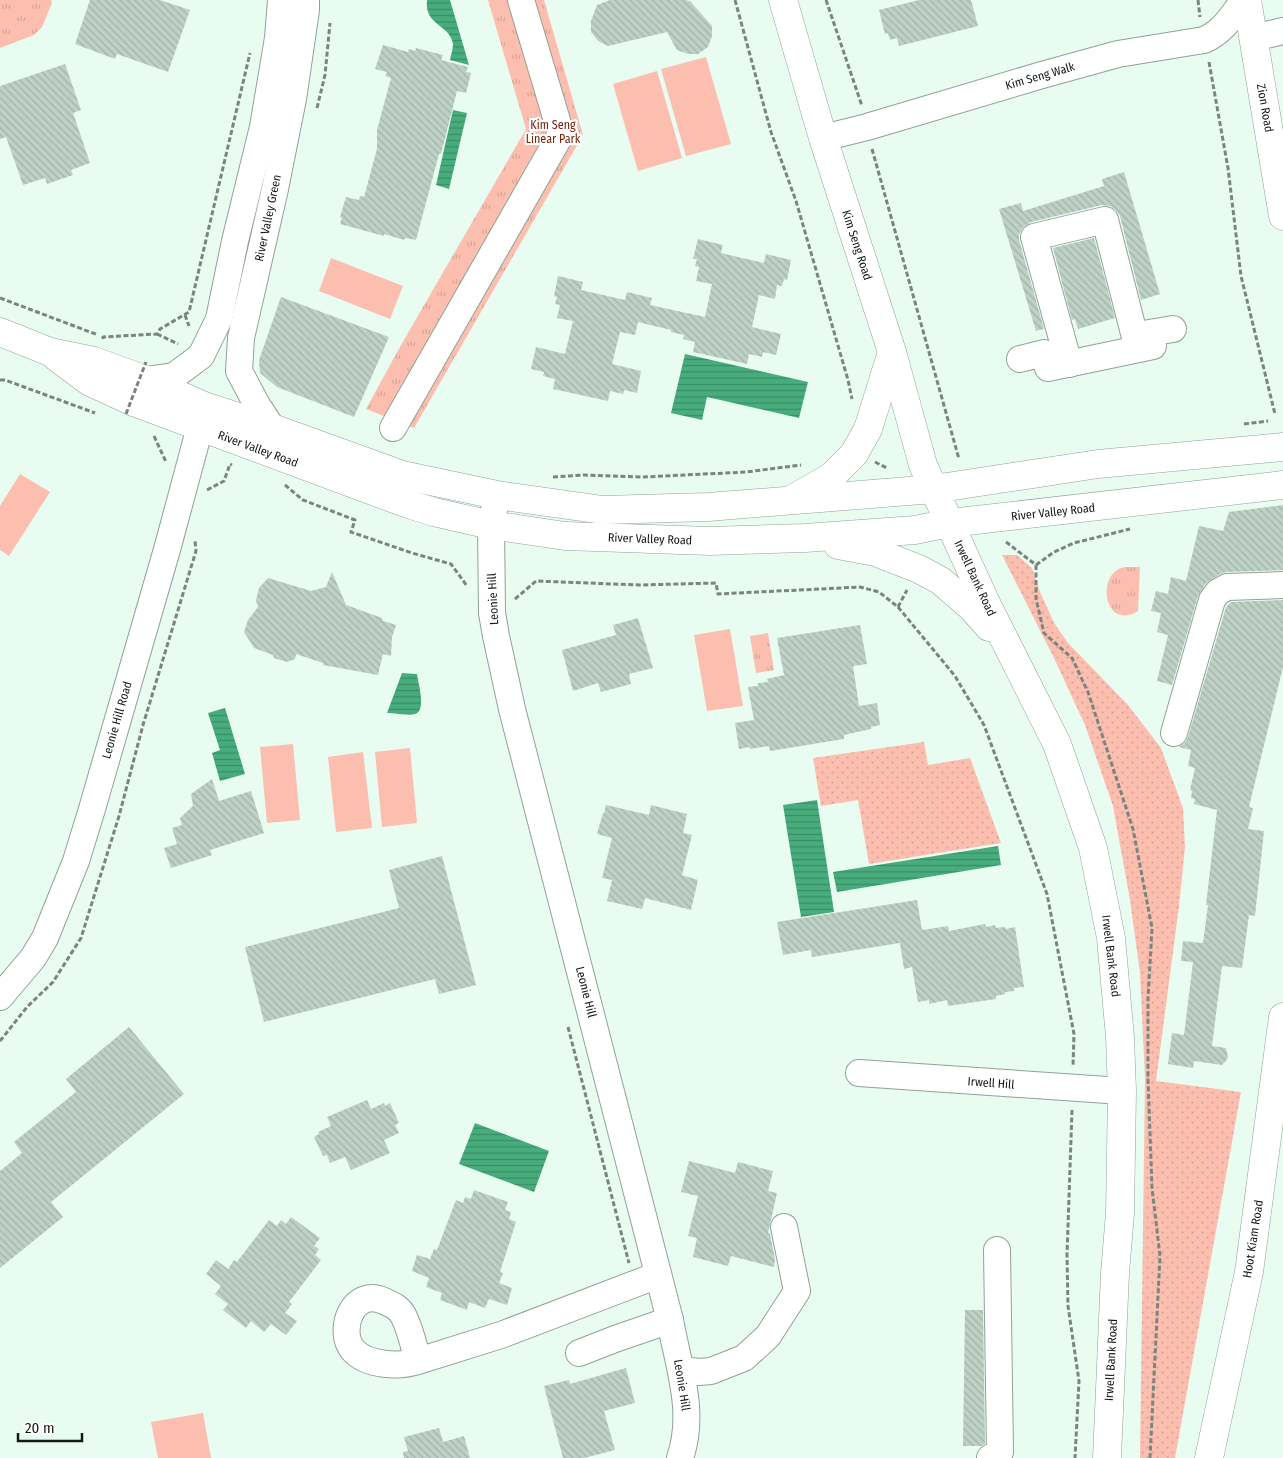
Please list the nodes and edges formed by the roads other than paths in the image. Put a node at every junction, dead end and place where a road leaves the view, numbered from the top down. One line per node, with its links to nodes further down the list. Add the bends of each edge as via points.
1 (281, 0): 17 (street, River Valley Green, via 263,127 219,318 201,356 174,376)
2 (306, 0): 19 (street, River Valley Green, via 293,100 241,338 239,371)
3 (521, 0): 20 (street, via 561,134)
4 (1246, 0): 7 (main road, Zion Road); 8 (street, Kim Seng Walk, via 1226,26 1204,40 1118,54)
5 (788, 6): 8 (main road, Kim Seng Road)
6 (1283, 31): 7 (street)
7 (1254, 38): 9 (main road, Zion Road)
8 (822, 138): 14 (main road, Kim Seng Road)
9 (1283, 216)
10 (1173, 329): 12 (street, via 1149,333 1153,346)
11 (0, 333): 13 (main road, River Valley Road)
12 (1138, 349): 16 (street); 16 (street, via 1105,220 1034,237)
13 (50, 352): 17 (main road, River Valley Road); 18 (main road, River Valley Road, via 90,382 136,403)
14 (892, 352): 23 (main road, Kim Seng Road, via 923,465); 25 (main road, via 868,429 854,454 831,477)
15 (1020, 360): 16 (street, via 1044,354 1048,368)
16 (1069, 364)
17 (146, 371): 18 (main road, River Valley Road)
18 (202, 416): 19 (main road, River Valley Road); 27 (main road, River Valley Road, via 408,504); 32 (street, Leonie Hill Road, via 168,546 76,861 33,958)
19 (272, 428): 24 (main road, River Valley Road, via 402,475)
20 (393, 428)
21 (1283, 447): 23 (main road, River Valley Road, via 1098,464)
22 (1283, 485): 26 (main road, River Valley Road)
23 (934, 489): 25 (main road, River Valley Road); 26 (main road, Irwell Bank Road)
24 (497, 495): 25 (main road, River Valley Road, via 603,510 708,508); 27 (street, Leonie Hill)
25 (786, 502)
26 (950, 523): 28 (main road, River Valley Road, via 915,530); 30 (main road, Irwell Bank Road)
27 (491, 525): 28 (main road, River Valley Road, via 566,536 710,541); 38 (street, Leonie Hill, via 492,613 505,680)
28 (805, 538): 30 (main road, via 875,552 941,580 972,607)
29 (1283, 585): 31 (street, via 1227,587 1212,600)
30 (1010, 651): 35 (main road, Irwell Bank Road, via 1056,744 1093,848 1111,938)
31 (1174, 733)
32 (0, 997)
33 (1283, 1017): 46 (main road, Hoot Kiam Road, via 1249,1272)
34 (859, 1073): 35 (street, Irwell Hill)
35 (1122, 1092): 45 (main road, Irwell Bank Road, via 1120,1212)
36 (784, 1226): 42 (street, via 797,1291 768,1336 744,1358 711,1371)
37 (997, 1250): 44 (street, via 1000,1452)
38 (646, 1280): 39 (street, Leonie Hill); 41 (street, via 501,1335)
39 (670, 1320): 40 (street); 42 (street, Leonie Hill)
40 (579, 1353)
41 (418, 1361)
42 (681, 1370): 43 (street, Leonie Hill, via 688,1413 685,1445)
43 (680, 1458)
44 (990, 1458)
45 (1107, 1458)
46 (1209, 1458)

